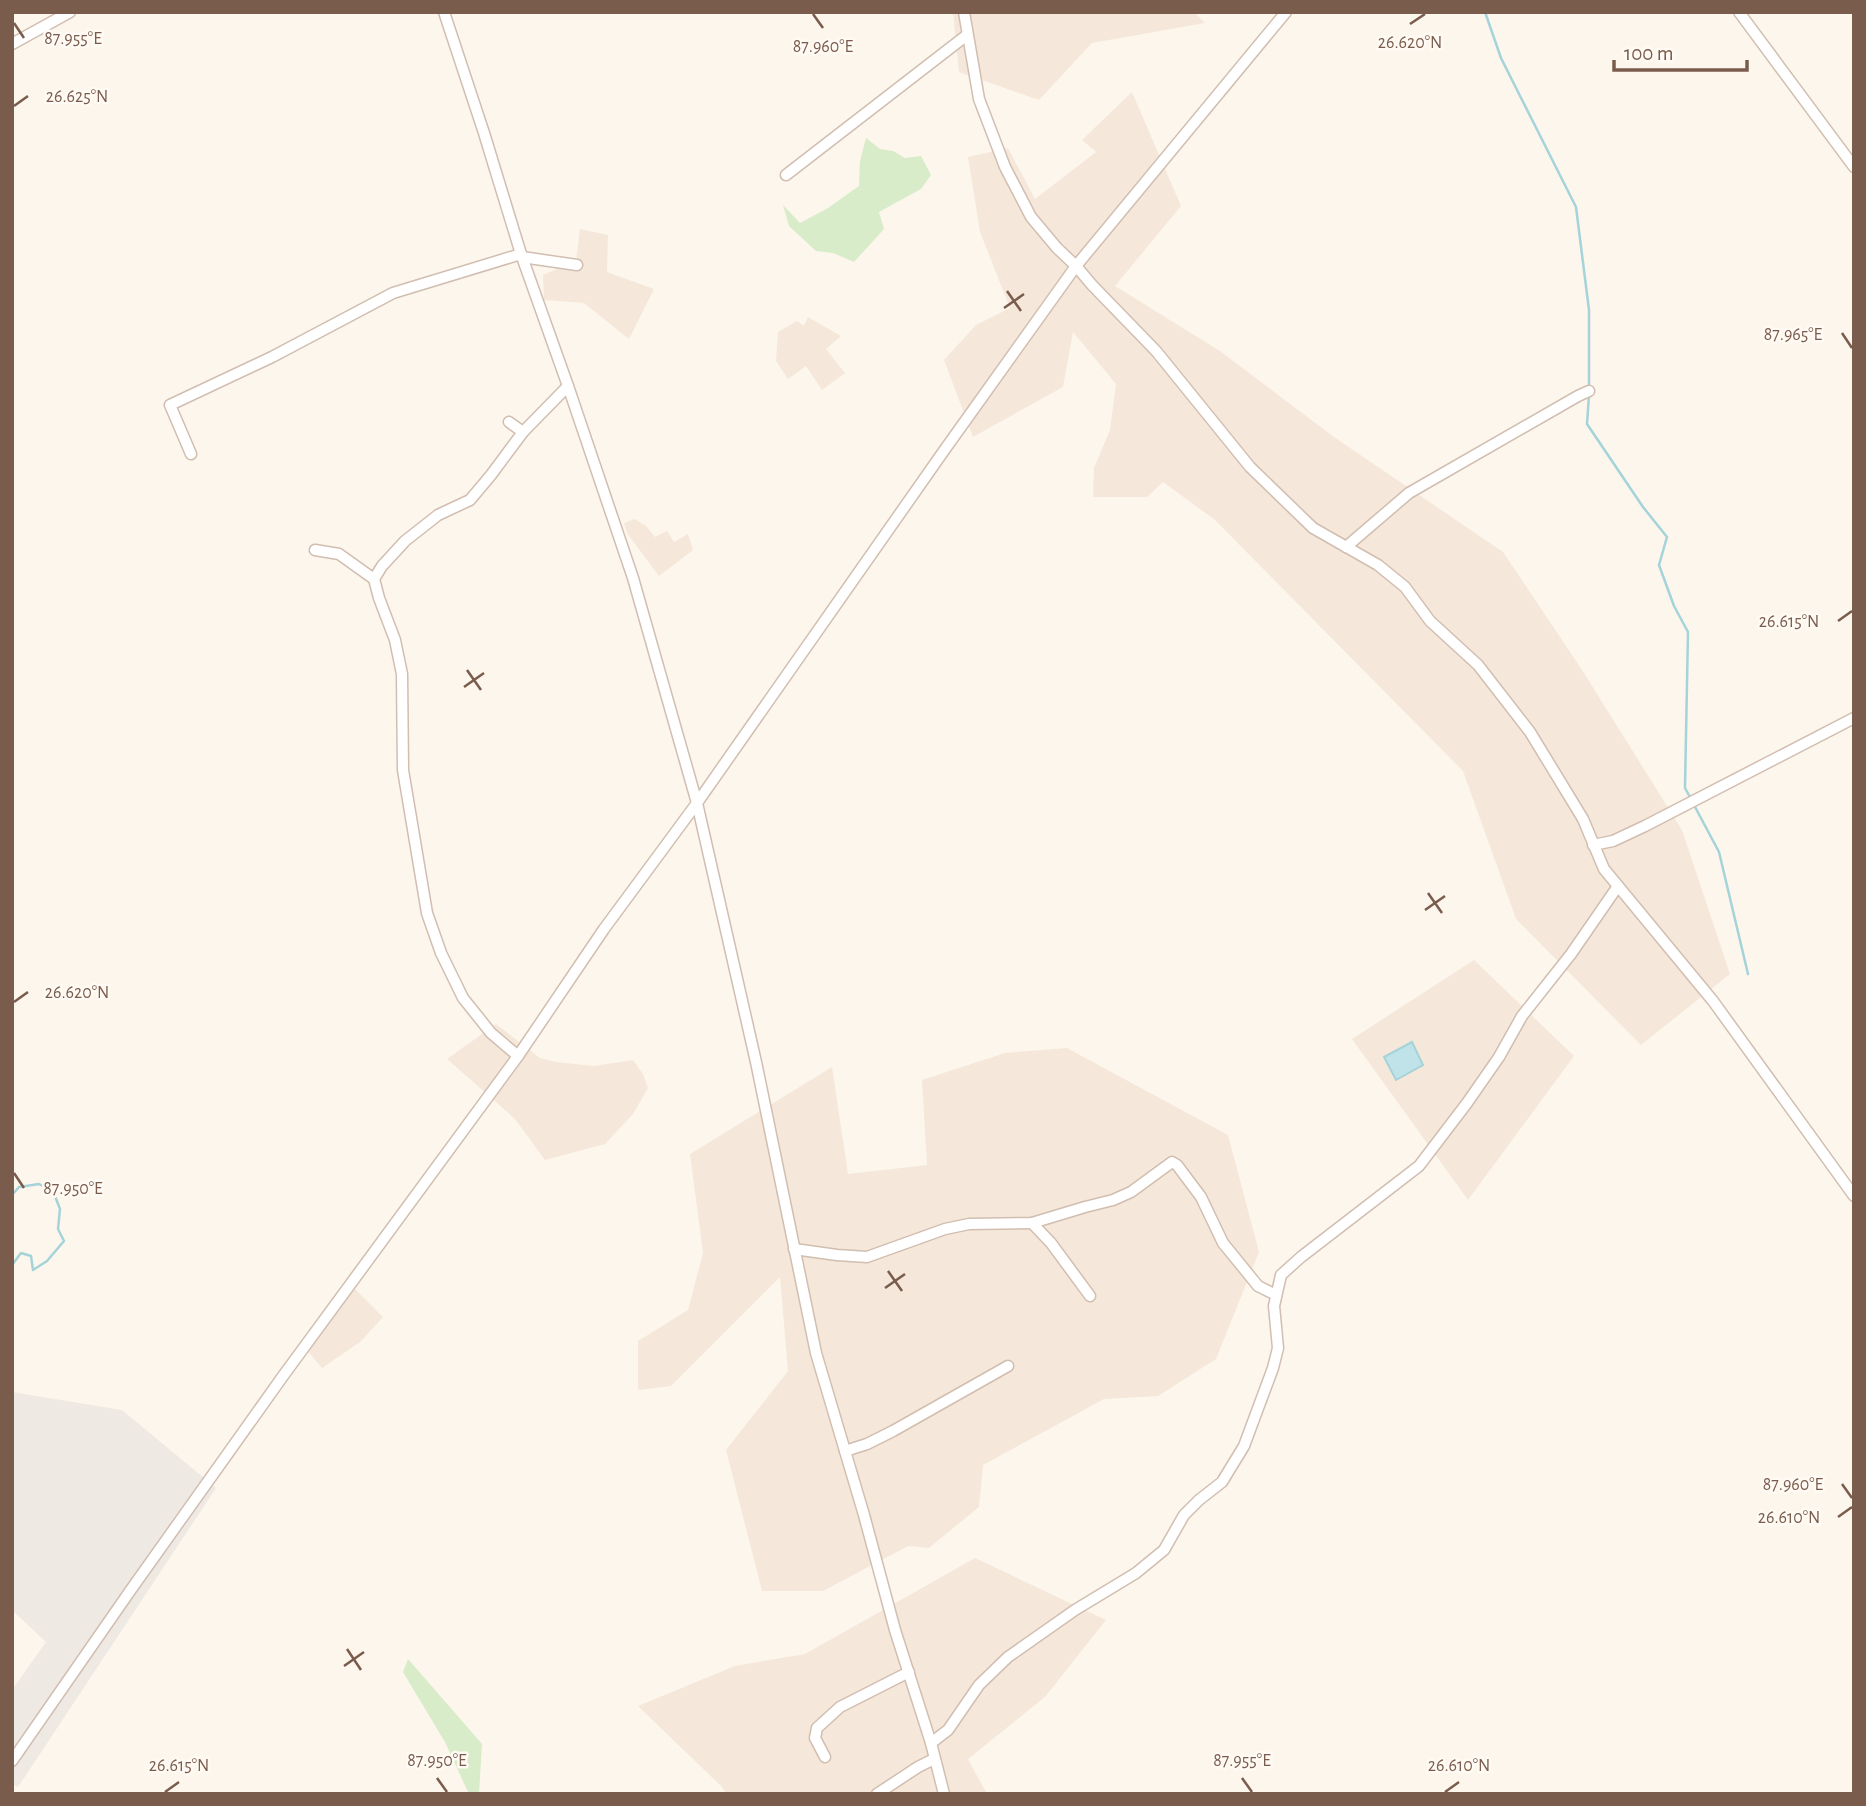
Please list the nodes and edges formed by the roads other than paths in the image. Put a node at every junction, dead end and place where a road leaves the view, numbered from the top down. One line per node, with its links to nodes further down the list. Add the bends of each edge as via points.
1 (70, 12): 7 (street)
2 (444, 12): 10 (street)
3 (964, 12): 6 (street)
4 (1286, 12): 12 (street)
5 (1739, 12): 8 (street)
6 (967, 35): 9 (street); 12 (street, via 979,99 1005,167 1031,217)
7 (12, 44)
8 (1854, 167)
9 (786, 175)
10 (522, 256): 11 (street); 13 (street); 17 (street, via 393,293 170,405)
11 (577, 265)
12 (1076, 265): 18 (street, via 1156,351 1250,467 1313,528); 22 (street)
13 (568, 386): 16 (street); 22 (street, via 633,578)
14 (1589, 391): 18 (street, via 1409,493)
15 (509, 422): 16 (street)
16 (523, 432): 20 (street, via 470,500 438,514 405,541)
17 (191, 454)
18 (1346, 547): 23 (street, via 1405,587 1430,621 1478,665 1530,732 1583,819)
19 (315, 550): 20 (street, via 339,554)
20 (374, 579): 25 (street, via 402,674 403,770 427,914 463,998 491,1033)
21 (1854, 718): 23 (street, via 1694,802 1613,841)
22 (697, 803): 25 (street); 28 (street)
23 (1593, 845): 24 (street)
24 (1618, 886): 26 (street, via 1713,1001); 29 (street, via 1419,1166 1281,1275)
25 (518, 1056): 37 (street, via 283,1376)
26 (1854, 1196)
27 (1032, 1223): 28 (street, via 969,1224 867,1257); 29 (street, via 1113,1200 1172,1162 1201,1197 1223,1244 1258,1286); 30 (street)
28 (794, 1249): 32 (street, via 816,1353)
29 (1276, 1295): 34 (street, via 1278,1348 1273,1368 1244,1446 1222,1482 1184,1515 1164,1550 1136,1573 1008,1657 979,1685 948,1730)
30 (1090, 1296)
31 (1008, 1366): 32 (street, via 893,1431)
32 (845, 1451): 33 (street)
33 (908, 1672): 34 (street); 35 (street, via 840,1707 817,1728 815,1738)
34 (930, 1743): 36 (street)
35 (824, 1757)
36 (934, 1759): 38 (street); 39 (street)
37 (12, 1761)
38 (877, 1794)
39 (944, 1794)

